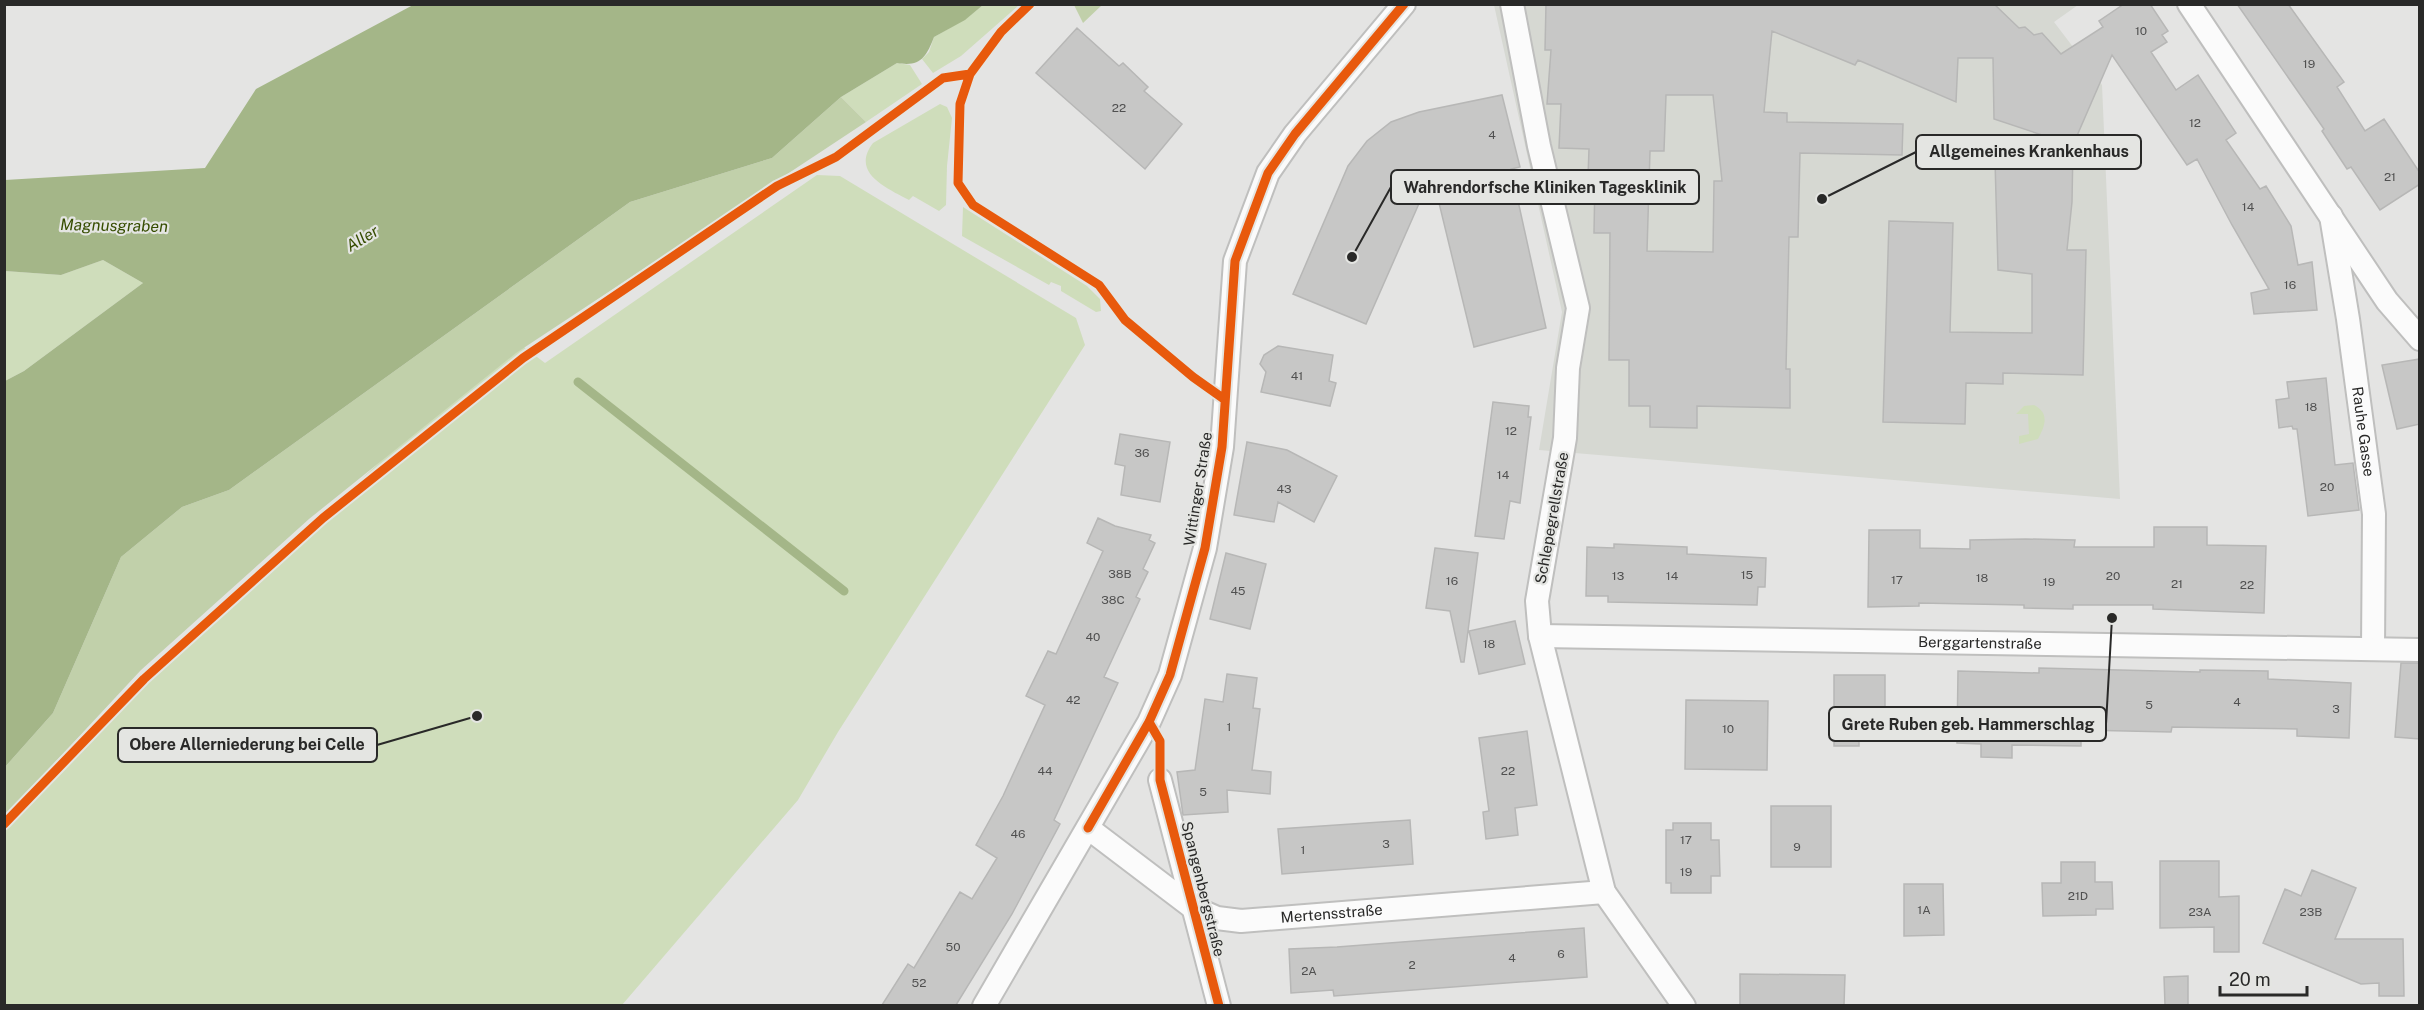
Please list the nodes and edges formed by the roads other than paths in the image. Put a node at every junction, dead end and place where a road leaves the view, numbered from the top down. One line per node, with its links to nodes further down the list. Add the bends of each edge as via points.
1 (1404, 4): 10 (street, Wittinger Straße, via 1295,134 1268,173 1235,261 1222,447 1205,548 1170,675 1149,723)
2 (1512, 4): 6 (street, Schlepegrellstraße, via 1539,146 1578,308 1568,368 1565,438 1538,601)
3 (2189, 4): 4 (street, Rauhe Gasse)
4 (2331, 216): 5 (street, Rauhe Gasse, via 2388,301); 7 (street, Rauhe Gasse, via 2374,514)
5 (2420, 339)
6 (1540, 636): 7 (street, Berggartenstraße); 11 (street, Schlepegrellstraße)
7 (2373, 648): 8 (street, Berggartenstraße)
8 (2420, 650)
9 (1160, 780): 12 (street, Spangenbergstraße)
10 (1088, 828): 12 (street, Mertensstraße); 13 (street, Wittinger Straße)
11 (1604, 892): 12 (street, Mertensstraße, via 1241,921 1217,918); 15 (street, Schlepegrellstraße)
12 (1192, 907): 14 (street, Spangenbergstraße)
13 (984, 1005)
14 (1219, 1005)
15 (1684, 1005)

